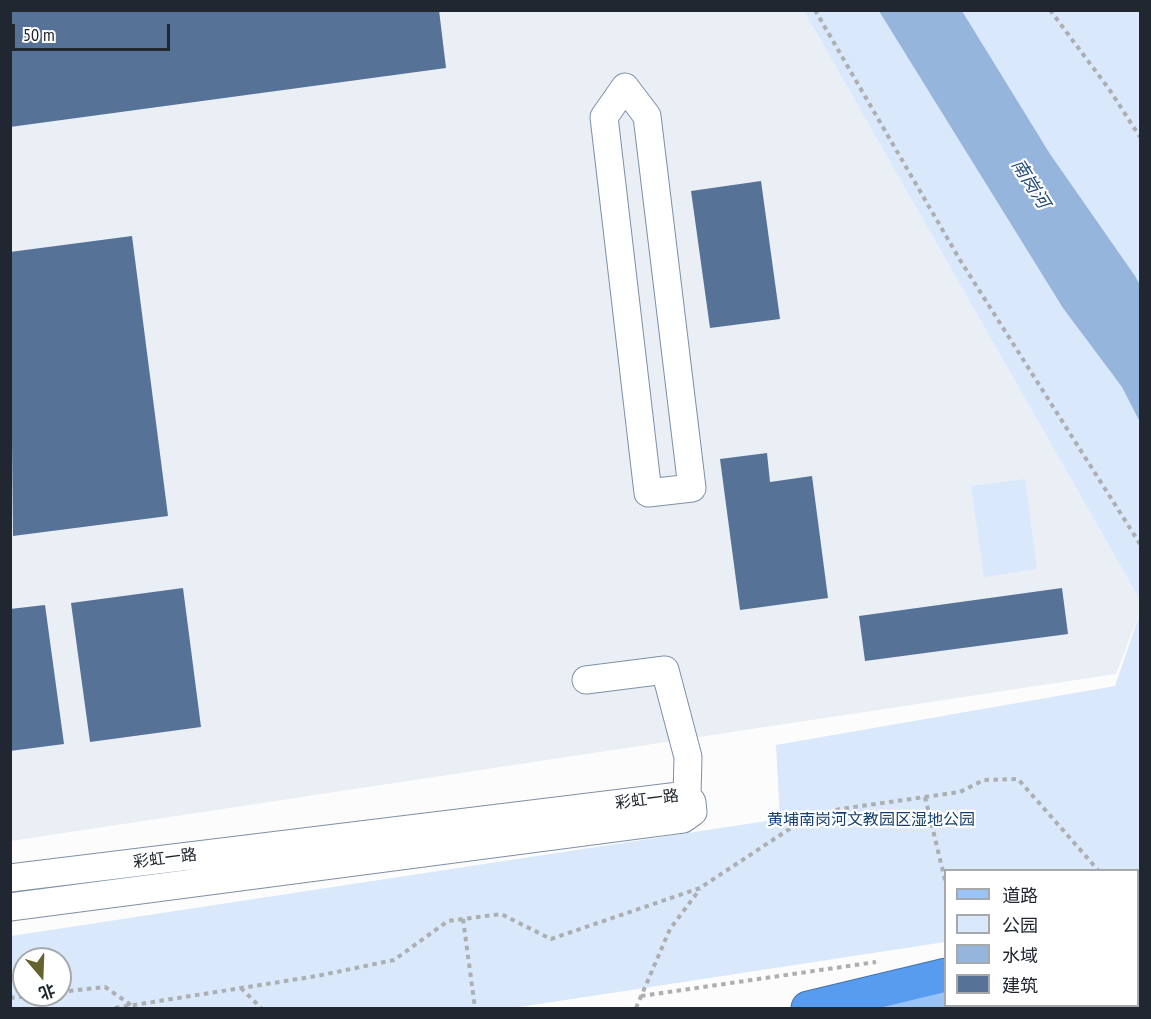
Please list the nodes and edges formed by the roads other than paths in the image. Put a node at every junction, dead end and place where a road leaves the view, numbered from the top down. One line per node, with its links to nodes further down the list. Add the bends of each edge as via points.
1 (625, 87): 1 (street, via 604,117 648,492 692,488 646,116)
2 (586, 680): 3 (street, via 665,670 687,757)
3 (687, 795): 4 (street, 彩虹一路); 5 (street, 彩虹一路, via 693,812 683,819)
4 (10, 878)
5 (10, 907)
6 (944, 975): 8 (highway)
7 (944, 998): 9 (main road)
8 (808, 1008)
9 (876, 1008)

